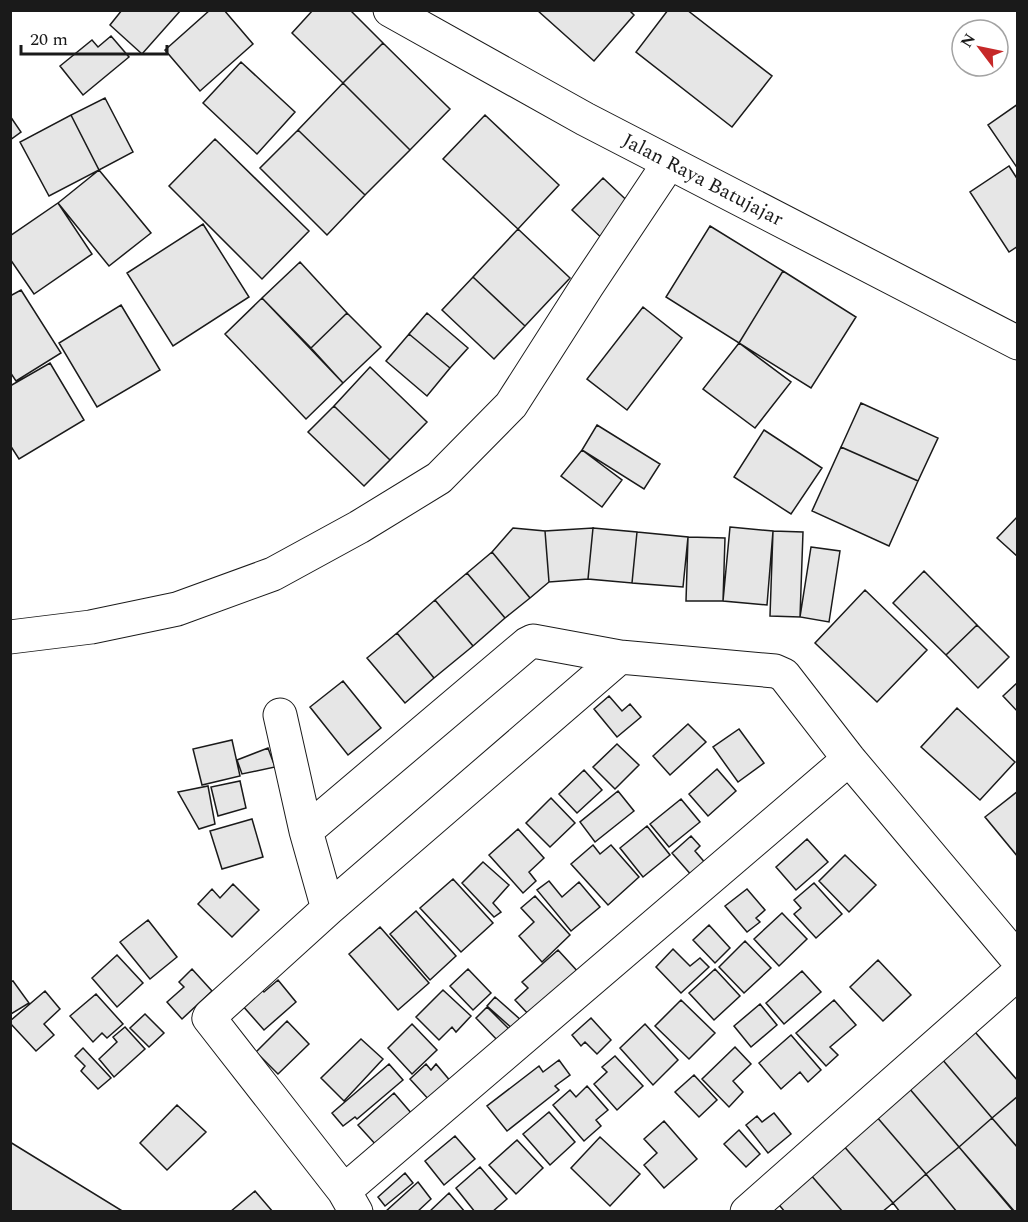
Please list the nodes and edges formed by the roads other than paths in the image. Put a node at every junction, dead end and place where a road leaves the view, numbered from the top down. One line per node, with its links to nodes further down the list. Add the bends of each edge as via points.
1 (390, 10): 2 (main road, Jalan Raya Batujajar)
2 (669, 164): 3 (main road, Jalan Raya Batujajar); 4 (main road, via 511,405 439,478 273,574 177,609 91,627)
3 (1017, 343)
4 (10, 637)
5 (620, 657): 7 (main road, via 782,673); 8 (main road, via 537,641 527,644); 9 (main road)
6 (280, 715): 8 (main road)
7 (849, 759): 10 (main road); 12 (main road)
8 (306, 831): 9 (main road)
9 (328, 909): 12 (main road, via 209,1018)
10 (1017, 960)
11 (1017, 973): 13 (main road)
12 (350, 1201)
13 (747, 1212)

